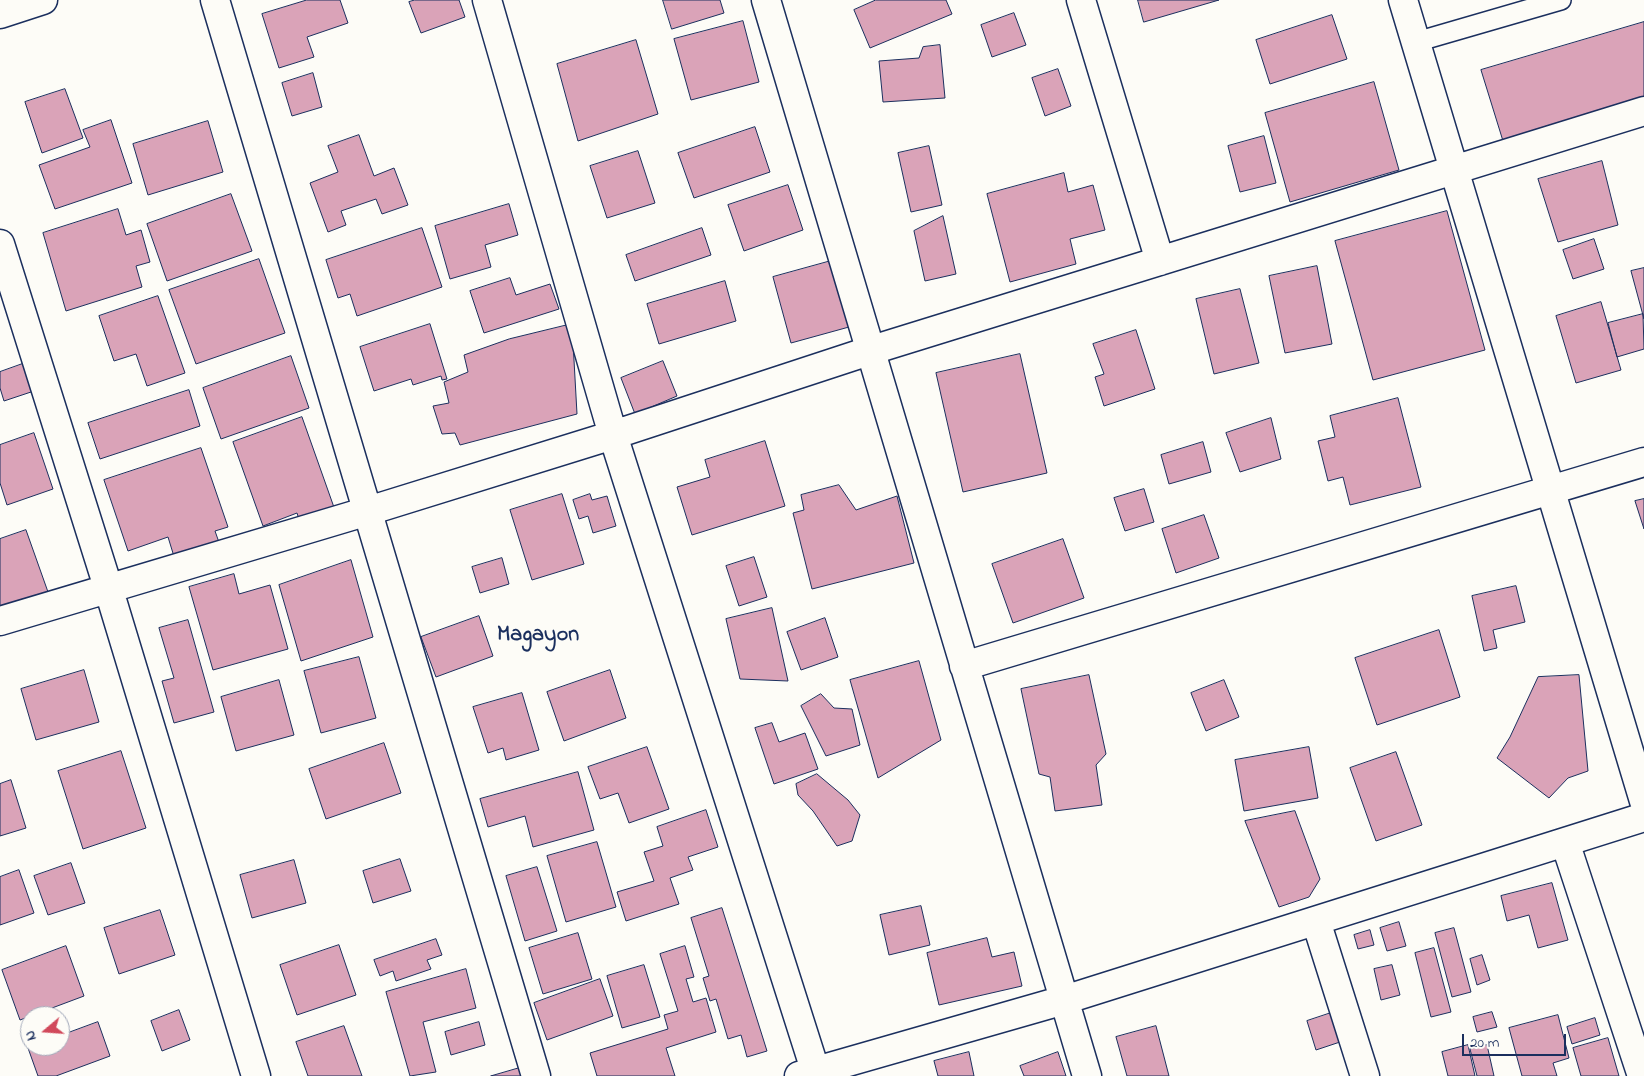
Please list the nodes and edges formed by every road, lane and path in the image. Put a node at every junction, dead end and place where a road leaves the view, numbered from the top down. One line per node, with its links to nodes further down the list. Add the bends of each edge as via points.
1 (44, 0): 9 (street)
2 (215, 0): 19 (street)
3 (487, 0): 16 (street)
4 (766, 0): 15 (street)
5 (1081, 0): 14 (street)
6 (1403, 0): 10 (street)
7 (1561, 0): 8 (lane)
8 (1529, 4): 10 (lane)
9 (0, 14)
10 (1416, 42): 12 (street)
11 (1644, 111): 12 (street)
12 (1454, 170): 14 (street); 18 (street)
13 (0, 244): 20 (street)
14 (1160, 261): 15 (street)
15 (872, 350): 16 (street); 22 (street)
16 (613, 435): 19 (street); 28 (street)
17 (1644, 462): 18 (street)
18 (1551, 489): 22 (street); 23 (street)
19 (368, 512): 20 (street); 30 (street)
20 (108, 587): 21 (street); 29 (street)
21 (0, 621)
22 (964, 666): 27 (street)
23 (1644, 801)
24 (1644, 817): 25 (street)
25 (1565, 842): 26 (street); 33 (street)
26 (1316, 921): 27 (street); 32 (street)
27 (1064, 1000): 28 (street); 31 (street)
28 (810, 1074)
29 (256, 1076)
30 (536, 1076)
31 (1087, 1076)
32 (1365, 1076)
33 (1642, 1076)

